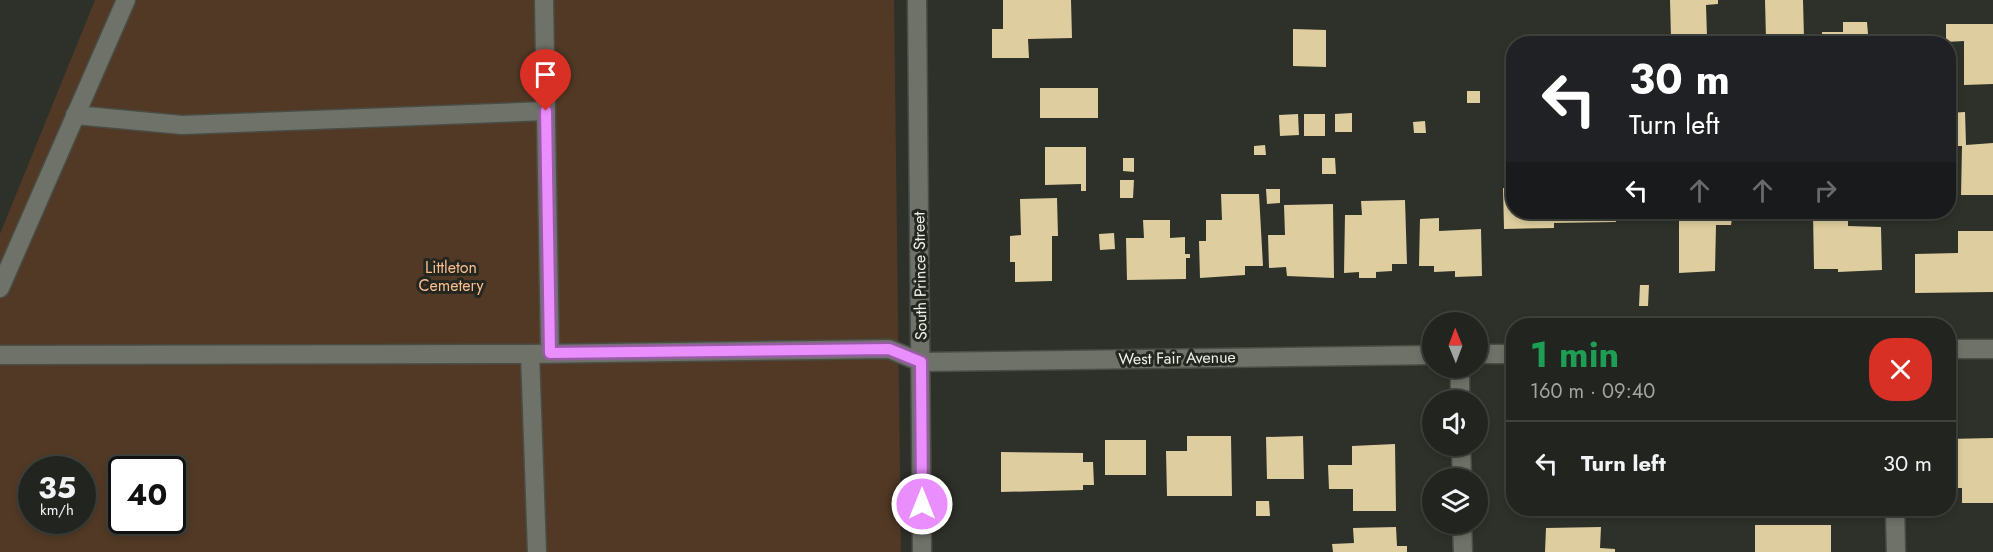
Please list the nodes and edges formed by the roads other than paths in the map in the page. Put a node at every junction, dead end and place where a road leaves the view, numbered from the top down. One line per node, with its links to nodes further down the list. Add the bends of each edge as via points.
1 (126, 0): 5 (street)
2 (544, 0): 4 (street)
3 (917, 0): 15 (street, South Prince Street)
4 (546, 111): 5 (street, via 182,125); 9 (street)
5 (75, 115): 6 (street)
6 (0, 288)
7 (1956, 349): 8 (street)
8 (1993, 349)
9 (550, 353): 10 (street); 15 (street, via 889,349)
10 (530, 354): 13 (street); 18 (street)
11 (1488, 354): 12 (street)
12 (1506, 354)
13 (0, 355)
14 (1422, 355): 15 (street, West Fair Avenue)
15 (921, 362): 19 (street, South Prince Street)
16 (1895, 516): 21 (street)
17 (1462, 534): 20 (street)
18 (537, 552)
19 (922, 552)
20 (1462, 552)
21 (1896, 552)

